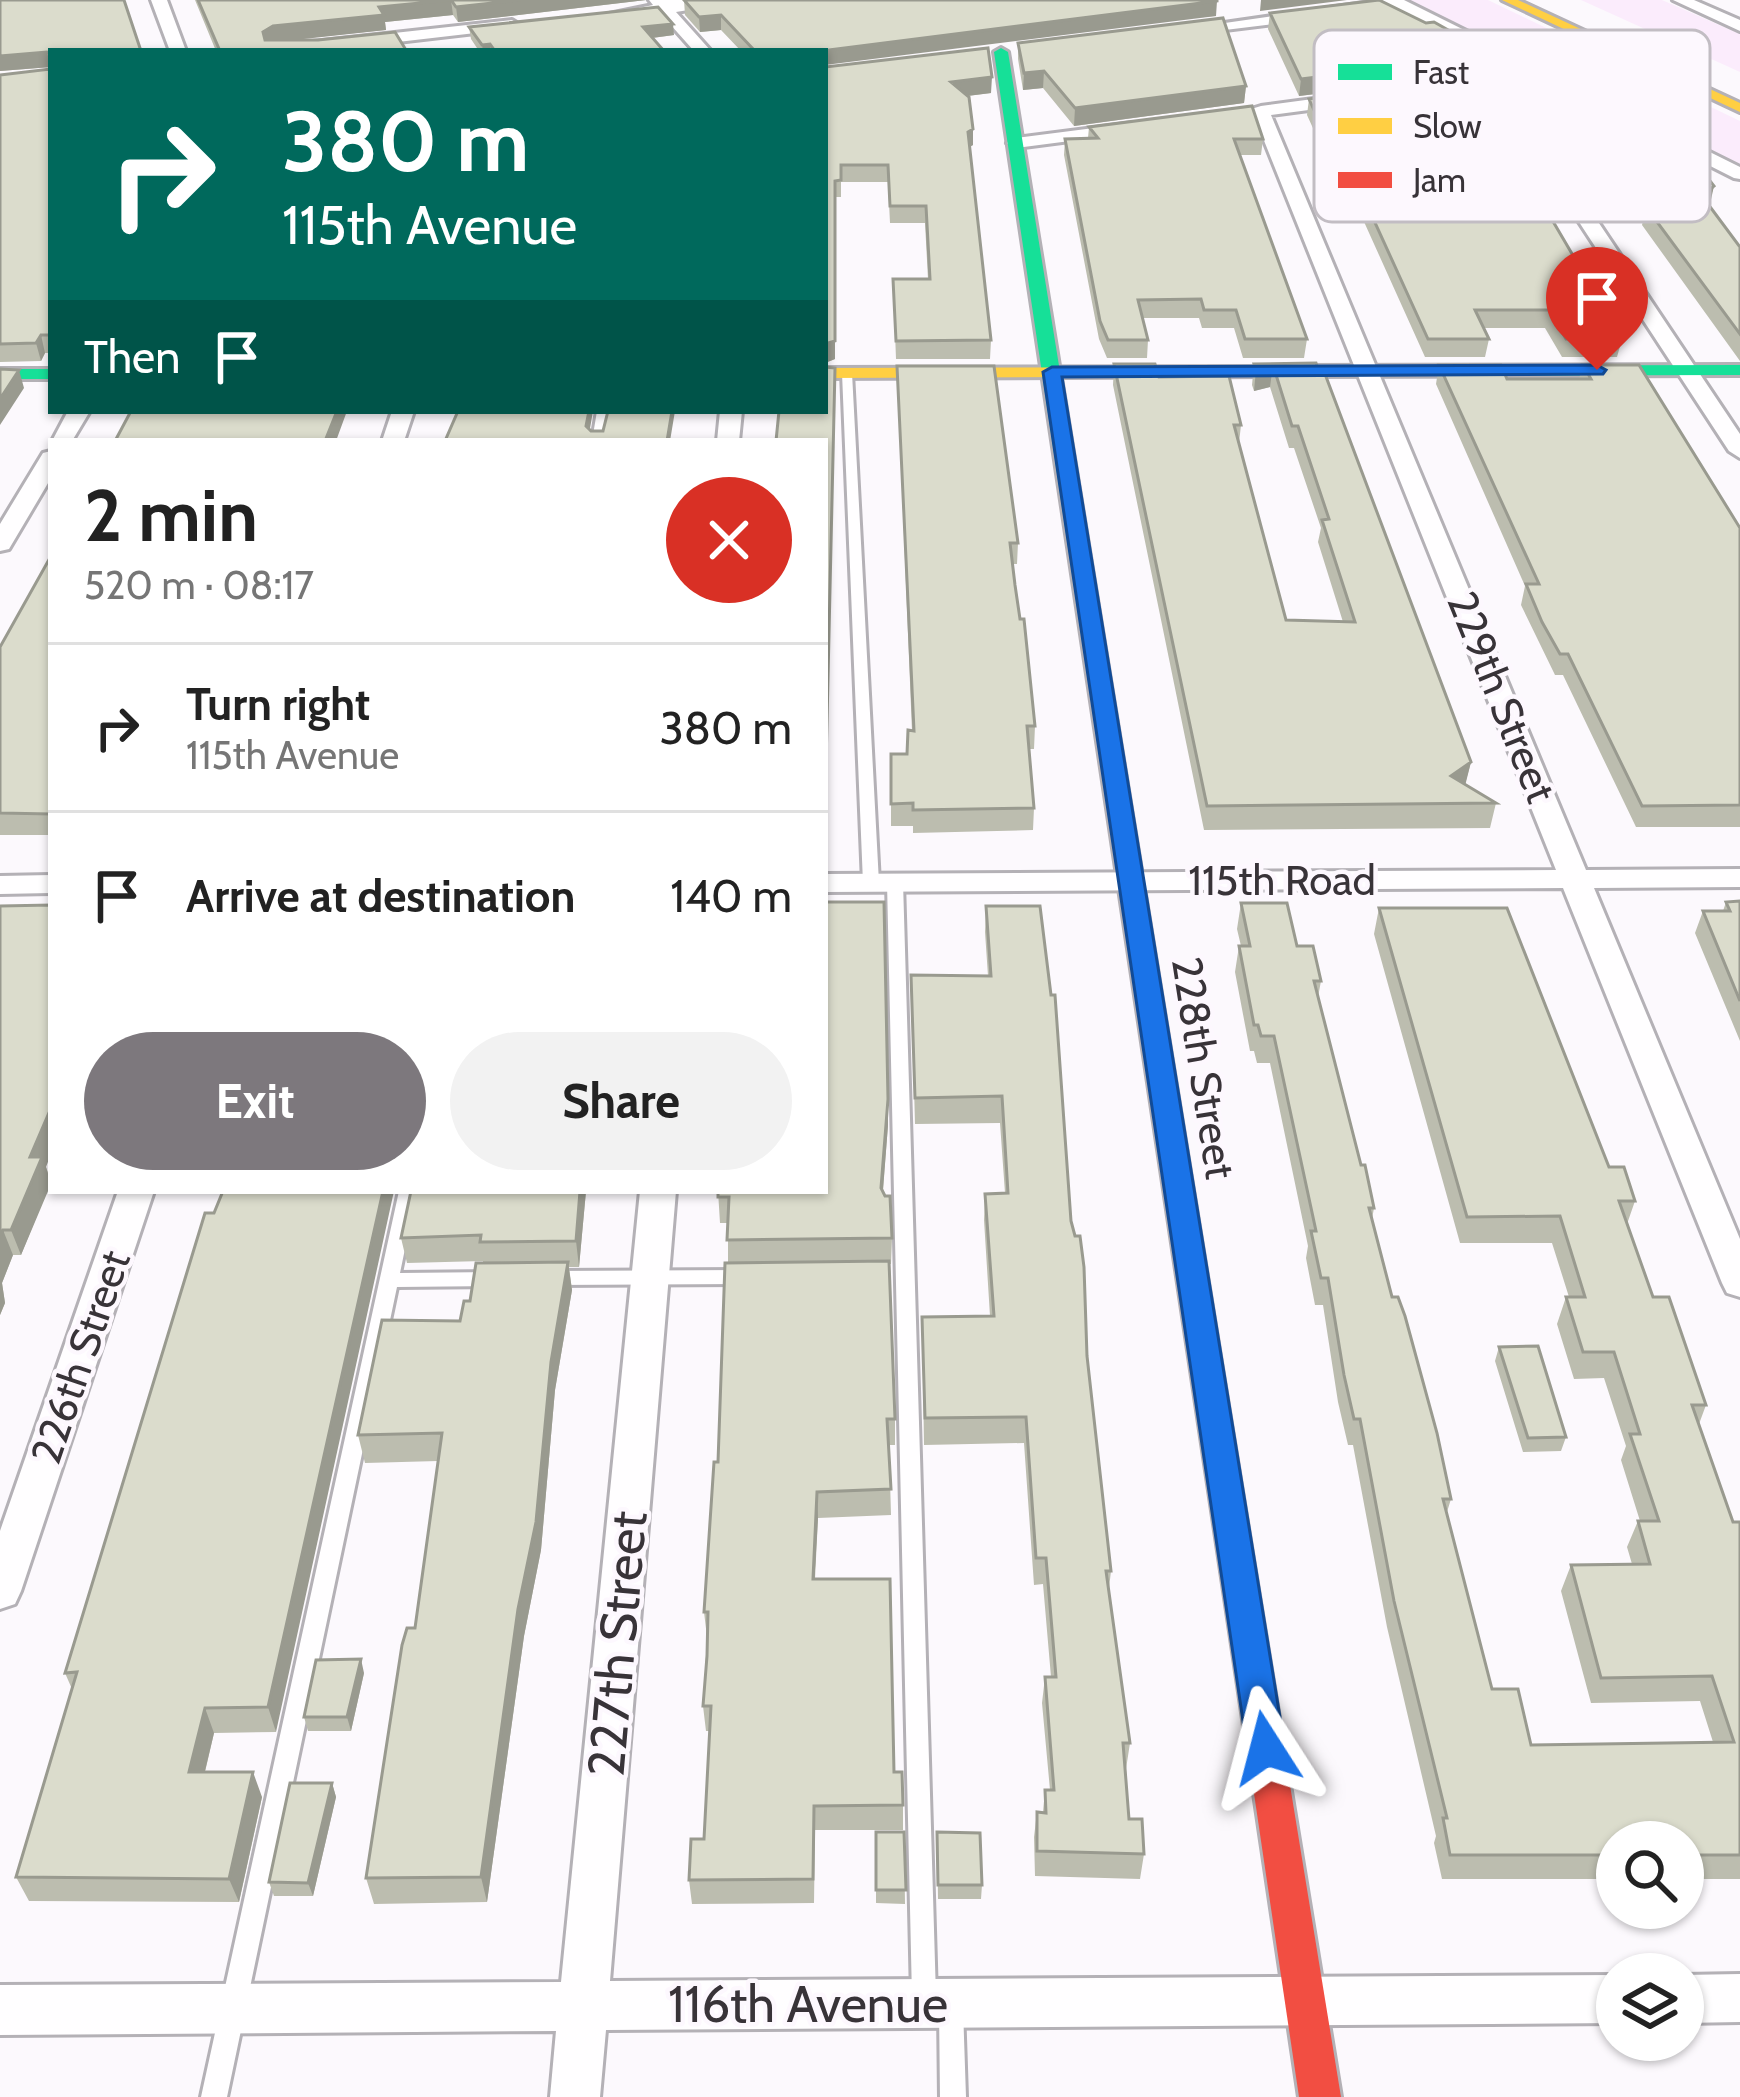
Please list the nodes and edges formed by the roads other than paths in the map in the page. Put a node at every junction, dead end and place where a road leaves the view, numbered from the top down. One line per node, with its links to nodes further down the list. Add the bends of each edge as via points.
1 (159, 0): 16 (street)
2 (742, 0): 7 (street)
3 (1508, 0): 12 (main road)
4 (1552, 0): 13 (main road)
5 (1681, 0): 10 (street)
6 (1396, 2): 11 (street); 14 (street)
7 (661, 4): 8 (street); 19 (street)
8 (594, 16)
9 (524, 24): 15 (street)
10 (1740, 26)
11 (1452, 30)
12 (1572, 30)
13 (1617, 30)
14 (1162, 33)
15 (430, 34): 17 (street); 18 (street)
16 (177, 48)
17 (303, 48)
18 (438, 48)
19 (700, 48)
20 (1001, 52): 29 (main road, 228th Street)
21 (1710, 73): 22 (main road)
22 (1740, 87)
23 (1710, 94): 25 (main road)
24 (1314, 105): 26 (street)
25 (1740, 108)
26 (1261, 112): 27 (street); 35 (street, 229th Street)
27 (1217, 117)
28 (1151, 126): 29 (street)
29 (1016, 143): 36 (main road, 228th Street)
30 (1710, 159): 31 (street)
31 (1740, 174)
32 (1589, 222): 33 (street)
33 (1687, 370): 34 (main road); 35 (main road); 40 (street)
34 (1740, 370)
35 (1370, 371): 36 (main road); 44 (street, 229th Street)
36 (1052, 372): 37 (main road); 45 (main road, 228th Street)
37 (836, 373): 46 (lane)
38 (0, 374): 39 (main road)
39 (48, 374)
40 (1740, 451)
41 (48, 463): 42 (street)
42 (0, 544)
43 (1740, 878): 44 (street, 115th Road)
44 (1576, 879): 45 (street, 115th Road); 60 (street, 229th Street)
45 (1132, 881): 46 (street, 115th Road); 65 (main road, 228th Street)
46 (883, 882): 47 (street, 115th Road); 55 (lane)
47 (828, 883)
48 (48, 884): 49 (street)
49 (0, 885)
50 (135, 1194): 61 (street, 226th Street)
51 (407, 1194): 59 (lane)
52 (658, 1194): 56 (street, 227th Street)
53 (770, 1276): 56 (lane)
54 (883, 1276): 55 (lane)
55 (905, 1276): 66 (lane)
56 (650, 1277): 57 (lane); 67 (street, 227th Street)
57 (541, 1278)
58 (519, 1279): 59 (lane)
59 (389, 1280): 68 (lane)
60 (1740, 1283)
61 (0, 1591)
62 (1740, 1998): 64 (street)
63 (1596, 1999): 65 (street, 116th Avenue)
64 (1704, 1999)
65 (1306, 2001): 66 (street, 116th Avenue); 73 (main road, 228th Street)
66 (937, 2003): 67 (street, 116th Avenue); 72 (lane)
67 (584, 2006): 68 (street, 116th Avenue); 71 (street, 227th Street)
68 (233, 2008): 69 (street, 116th Avenue); 70 (lane)
69 (0, 2010)
70 (214, 2097)
71 (575, 2097)
72 (953, 2097)
73 (1320, 2097)

